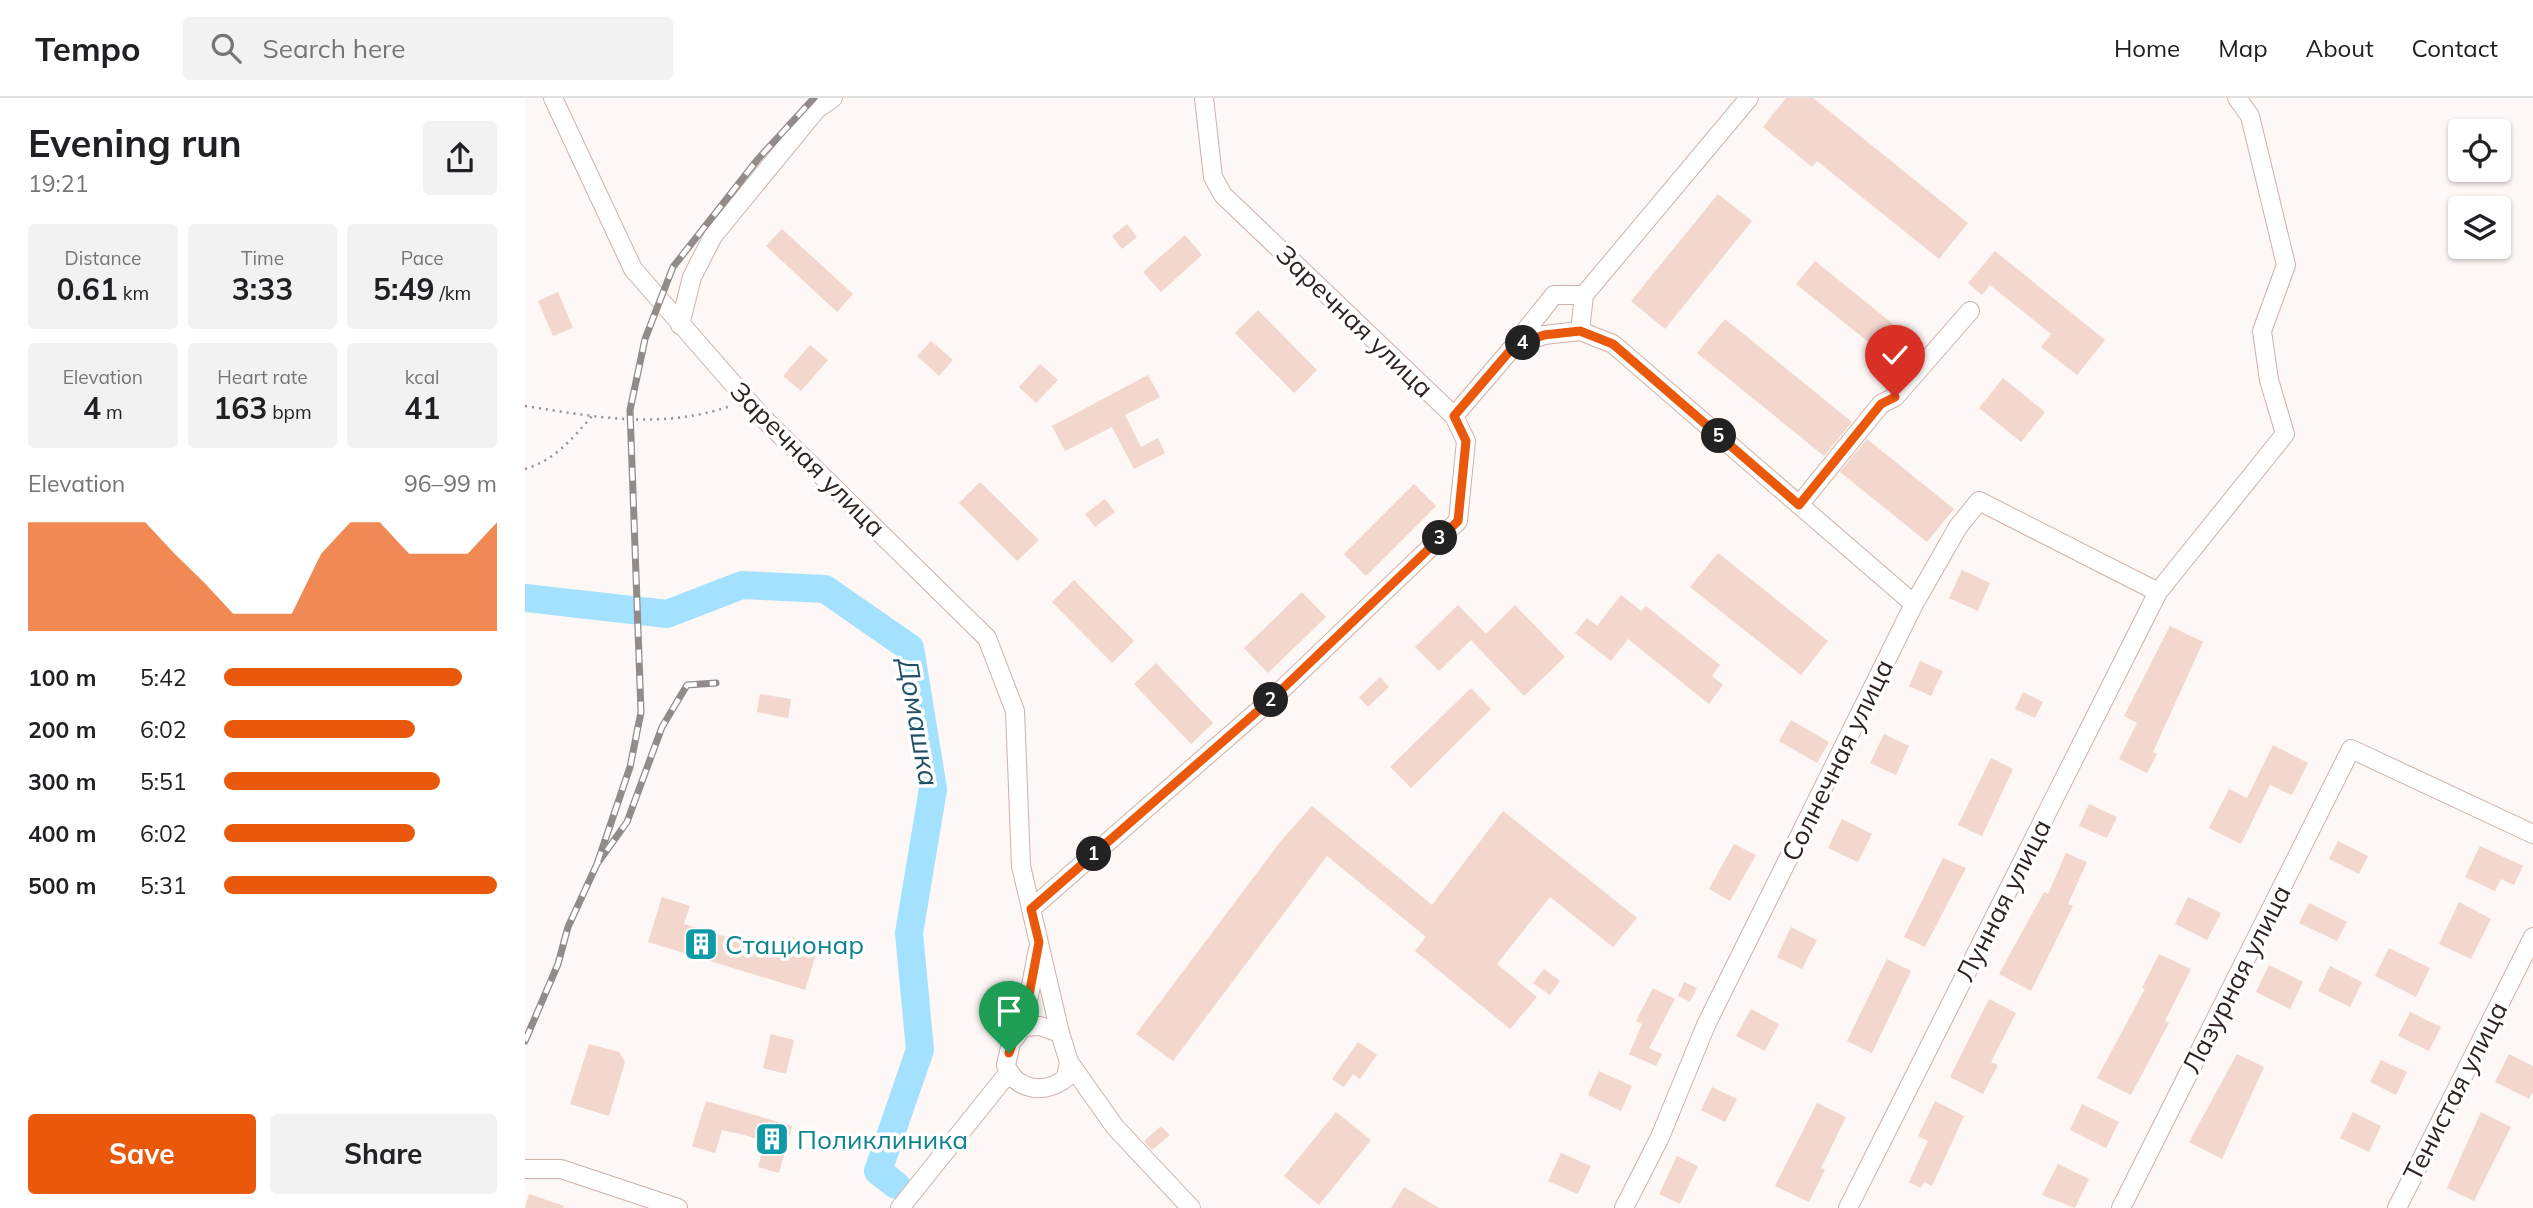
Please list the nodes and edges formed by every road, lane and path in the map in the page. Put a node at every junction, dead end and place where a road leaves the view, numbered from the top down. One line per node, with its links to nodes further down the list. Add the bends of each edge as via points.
1 (553, 98): 8 (street, Заречная улица, via 633,269)
2 (832, 98): 8 (street, via 809,119 713,236 692,276)
3 (1749, 98): 6 (street)
4 (2237, 98): 17 (street, Лунная улица, via 2250,116 2286,265 2262,331 2269,380 2285,434)
5 (1204, 102): 14 (street, Заречная улица, via 1213,177 1223,195)
6 (1584, 295): 9 (street); 10 (street, via 1553,295)
7 (1970, 311): 16 (street, via 1895,397 1881,404)
8 (680, 325): 11 (street, Заречная улица)
9 (1580, 331): 10 (street, via 1544,335); 16 (street, via 1613,344)
10 (1514, 346): 14 (street)
11 (748, 401): 13 (path, via 666,421); 20 (street, Заречная улица, via 987,638 1015,710 1021,866)
12 (525, 406): 13 (path)
13 (592, 416): 15 (path, via 563,449)
14 (1454, 416): 20 (street, Заречная улица, via 1466,441 1458,521 1275,696)
15 (525, 470)
16 (1799, 505): 18 (street)
17 (2158, 592): 18 (street, Солнечная улица, via 1979,502 1958,527); 32 (street, Лунная улица)
18 (1914, 604): 31 (street, Солнечная улица, via 1706,1025 1660,1137)
19 (2533, 834): 33 (street, Лазурная улица, via 2351,749)
20 (1031, 909): 22 (street, Заречная улица)
21 (2533, 937): 34 (street, Тенистая улица)
22 (1039, 942): 23 (street); 24 (street, Заречная улица)
23 (1023, 1027): 24 (street, via 1040,1026); 26 (street, via 1011,1043)
24 (1060, 1033): 25 (street)
25 (1069, 1062): 26 (street, via 1066,1078 1055,1087 1033,1089 1016,1082); 30 (street, via 1115,1127)
26 (1009, 1072): 29 (street)
27 (525, 1169): 28 (street, via 561,1169)
28 (678, 1208)
29 (900, 1208)
30 (1191, 1208)
31 (1624, 1208)
32 (1847, 1208)
33 (2121, 1208)
34 (2397, 1208)

